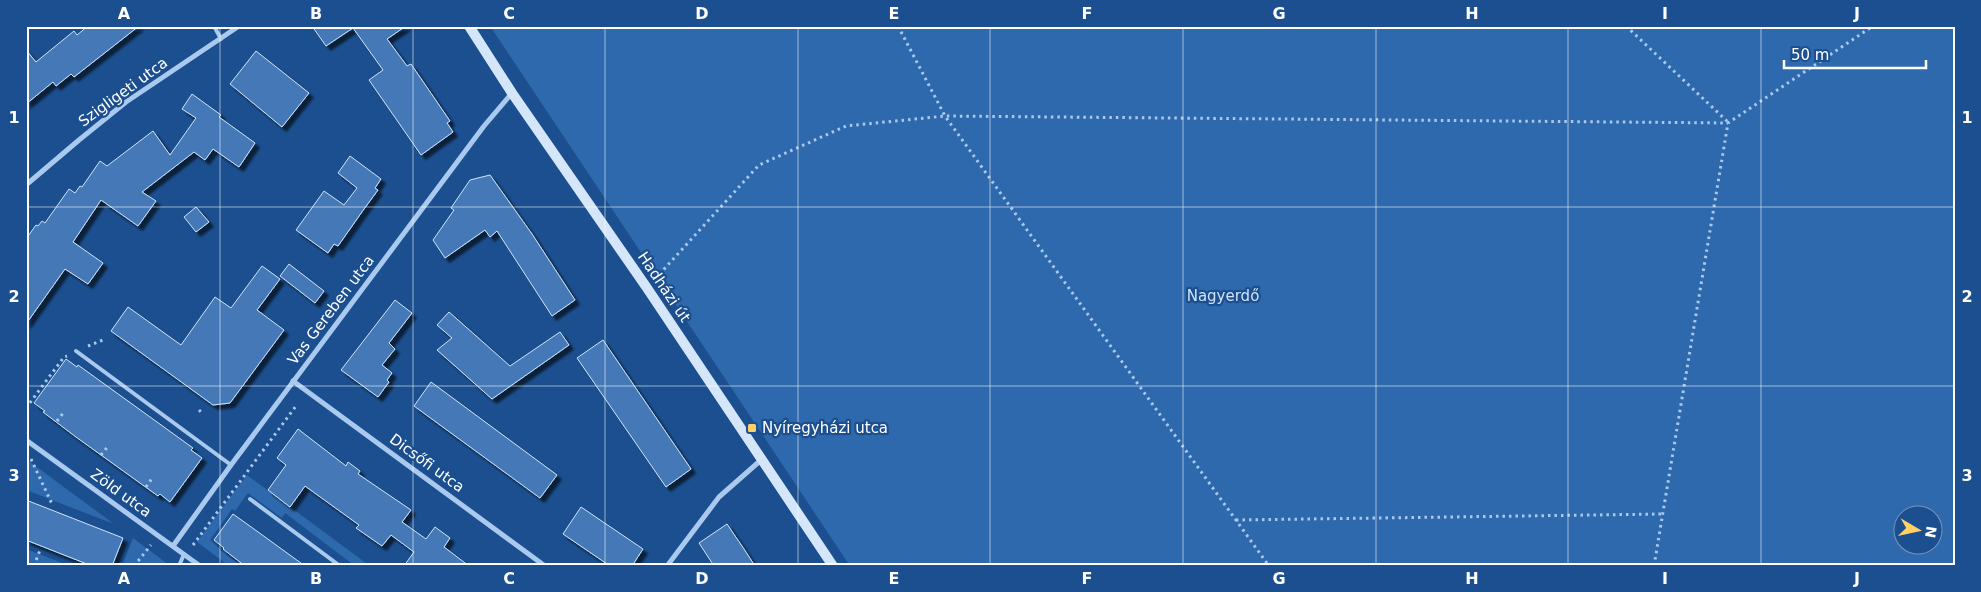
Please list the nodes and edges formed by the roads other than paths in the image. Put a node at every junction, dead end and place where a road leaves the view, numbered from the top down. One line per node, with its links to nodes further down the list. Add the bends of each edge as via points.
1 (214, 26): 4 (lane)
2 (240, 26): 4 (street, Szigligeti utca)
3 (469, 26): 5 (street, Hadházi út)
4 (221, 39): 6 (street, Szigligeti utca, via 126,102)
5 (512, 93): 8 (street, Vas Gereben utca); 10 (street, Hadházi út)
6 (26, 185)
7 (76, 352): 11 (lane)
8 (293, 381): 11 (street, Vas Gereben utca); 18 (street, Dicsőfi utca)
9 (26, 440): 13 (street, Zöld utca)
10 (761, 460): 19 (street, via 719,497); 20 (street, Hadházi út)
11 (231, 465): 13 (street, Vas Gereben utca)
12 (250, 499): 17 (lane)
13 (173, 546): 14 (street, Zöld utca)
14 (184, 554): 15 (lane); 16 (street, Zöld utca)
15 (179, 566)
16 (200, 566)
17 (340, 566)
18 (546, 566)
19 (667, 566)
20 (833, 566)

